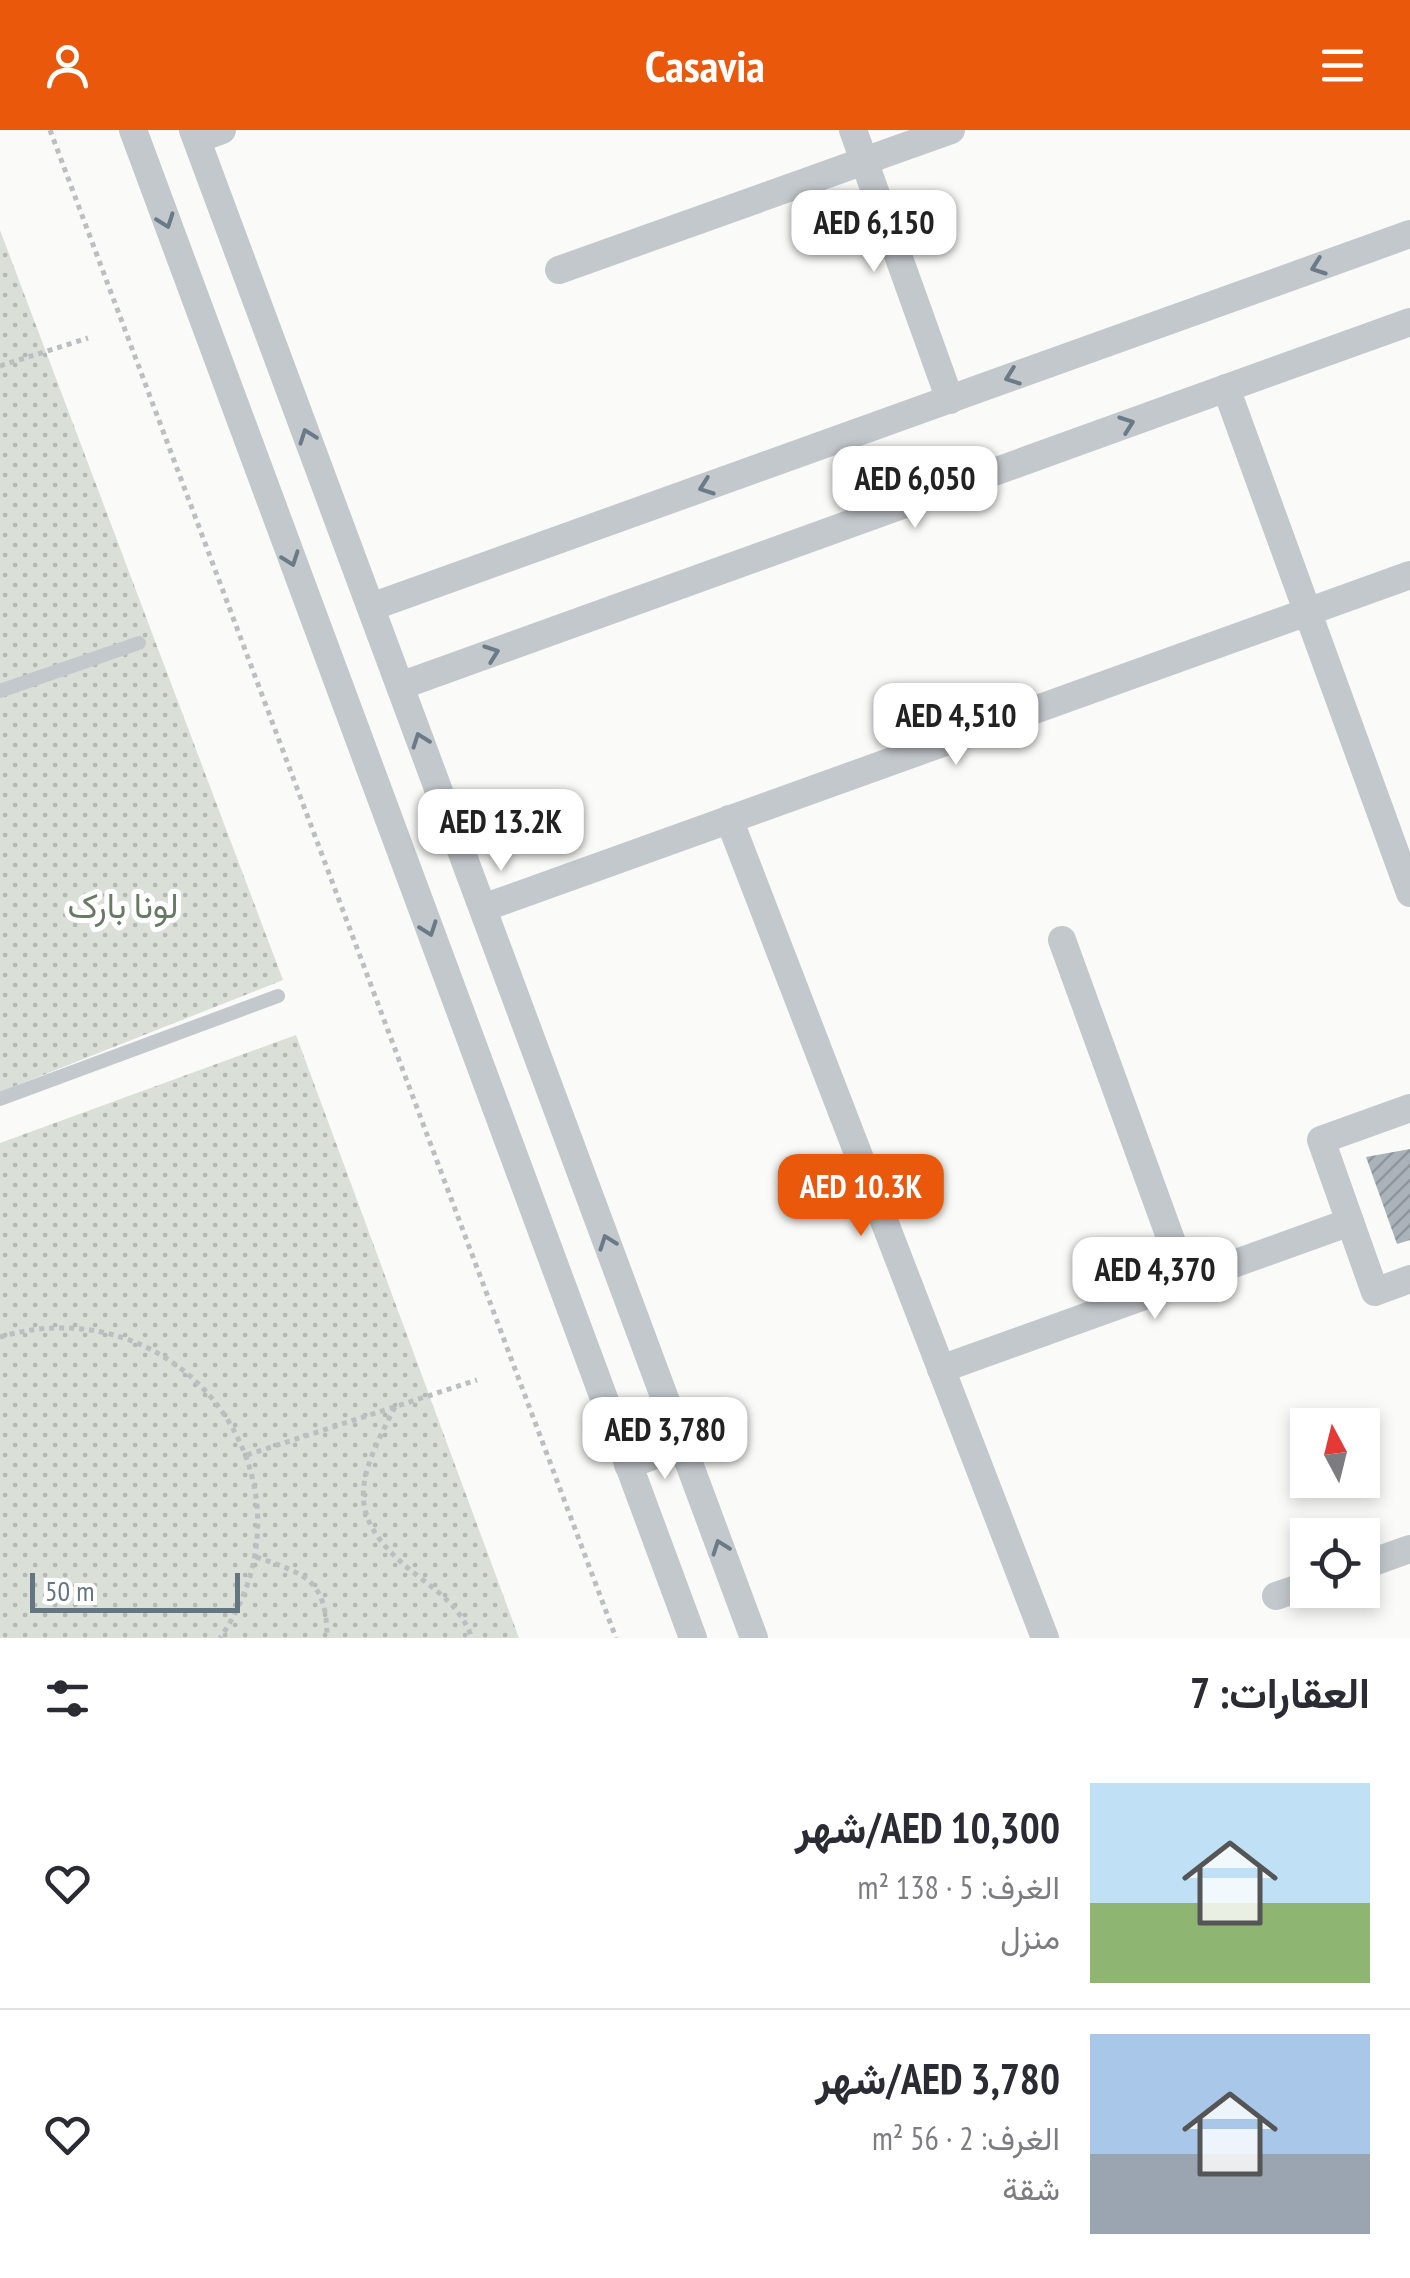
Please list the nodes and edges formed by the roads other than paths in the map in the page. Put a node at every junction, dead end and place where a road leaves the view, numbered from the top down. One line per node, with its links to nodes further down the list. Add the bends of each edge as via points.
1 (132, 130): 30 (street, one-way to 30)
2 (853, 130): 5 (street)
3 (951, 130): 5 (street)
4 (204, 133): 12 (street, one-way to 4)
5 (864, 161): 7 (street); 10 (street)
6 (1410, 234): 10 (street, one-way to 10)
7 (559, 270)
8 (1410, 322): 9 (street)
9 (1226, 388): 13 (street); 15 (street, one-way to 9)
10 (950, 400): 12 (street, one-way to 12)
11 (1410, 575): 13 (street)
12 (371, 607): 15 (street)
13 (1308, 612): 17 (street); 18 (street)
14 (138, 642): 16 (lane)
15 (400, 686): 20 (street, one-way to 15)
16 (0, 691)
17 (729, 819): 20 (street); 28 (street)
18 (1398, 824): 19 (street)
19 (1410, 893)
20 (483, 908): 29 (street, one-way to 20)
21 (1062, 940): 27 (street)
22 (278, 996): 23 (lane)
23 (0, 1100)
24 (1410, 1108): 25 (street, via 1320,1140)
25 (1350, 1222): 26 (street, via 1375,1292); 27 (street)
26 (1410, 1280)
27 (1186, 1281): 28 (street)
28 (942, 1369): 37 (street)
29 (682, 1445): 30 (street); 36 (street, one-way to 29)
30 (628, 1465): 35 (street)
31 (1410, 1549): 32 (street)
32 (1380, 1560)
33 (1290, 1591): 34 (street)
34 (1276, 1596)
35 (693, 1638)
36 (754, 1638)
37 (1045, 1638)

